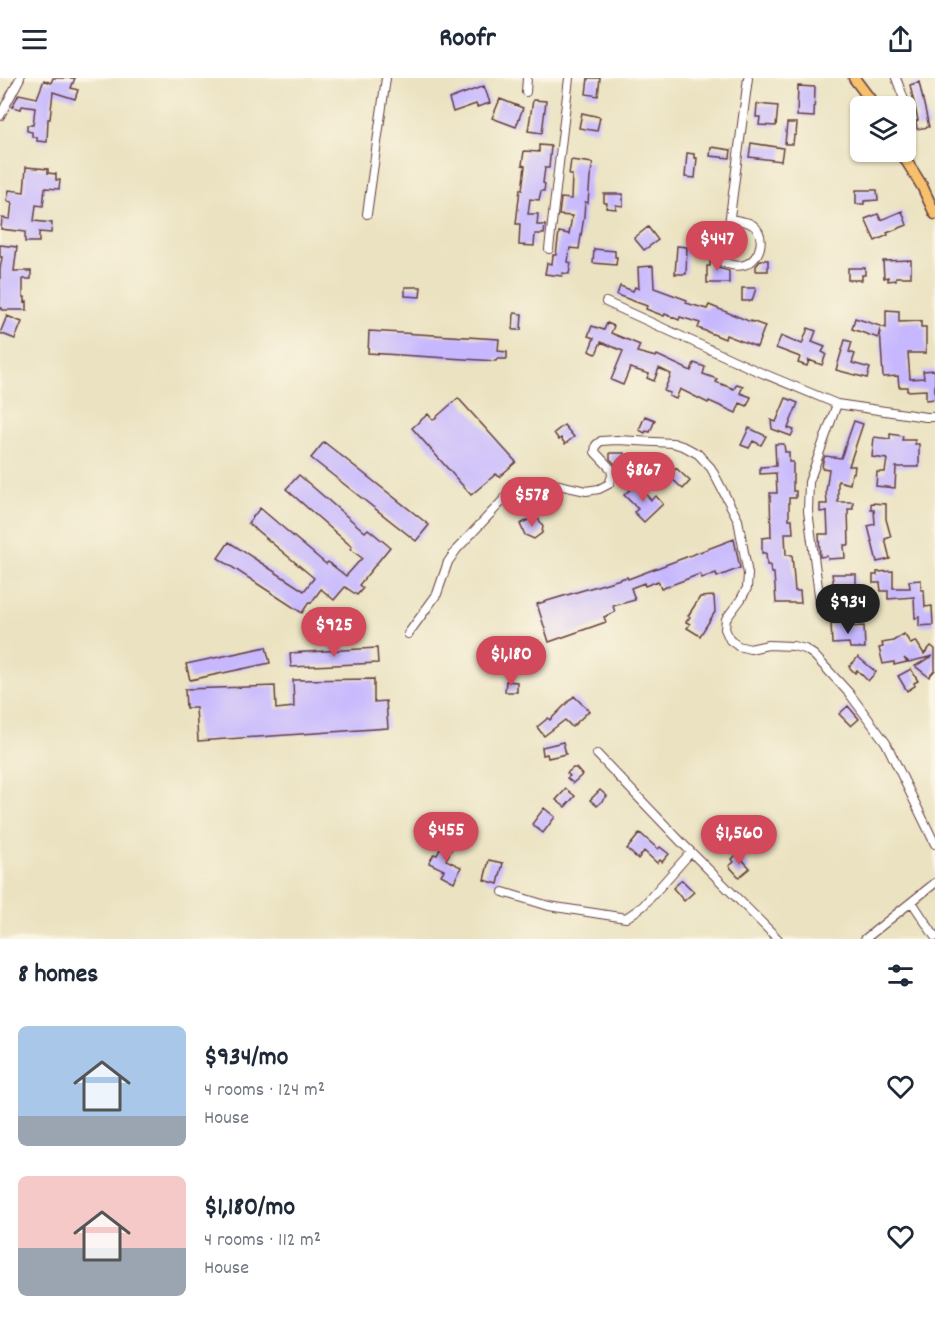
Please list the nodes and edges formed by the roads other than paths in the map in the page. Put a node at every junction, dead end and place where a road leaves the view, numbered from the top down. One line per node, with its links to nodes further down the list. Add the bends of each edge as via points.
1 (20, 78): 11 (street)
2 (386, 78): 13 (street)
3 (527, 78): 8 (street)
4 (569, 78): 16 (street)
5 (748, 78): 15 (street)
6 (854, 78): 9 (main road)
7 (896, 78): 10 (street)
8 (526, 92)
9 (868, 96)
10 (902, 96)
11 (0, 116)
12 (907, 162): 14 (main road)
13 (367, 214)
14 (935, 214)
15 (730, 219): 15 (street, via 751,224 760,237 757,256 745,265 724,264)
16 (549, 249)
17 (606, 302): 18 (street)
18 (837, 404): 19 (street); 20 (street, via 809,482 808,511)
19 (935, 417)
20 (821, 610)
21 (408, 634): 23 (street, via 437,594 457,549 507,496 540,484 586,491 609,484 610,469 596,452 601,441 673,443 685,447 711,468 738,520 748,574 747,588 726,619 730,640 750,649 793,646 814,655 886,742)
22 (597, 754): 24 (street)
23 (935, 844)
24 (691, 852): 26 (street, via 643,906 627,918 549,906); 29 (street)
25 (935, 883): 27 (street)
26 (503, 892)
27 (912, 902): 28 (street); 30 (street)
28 (935, 937)
29 (778, 939)
30 (865, 939)

